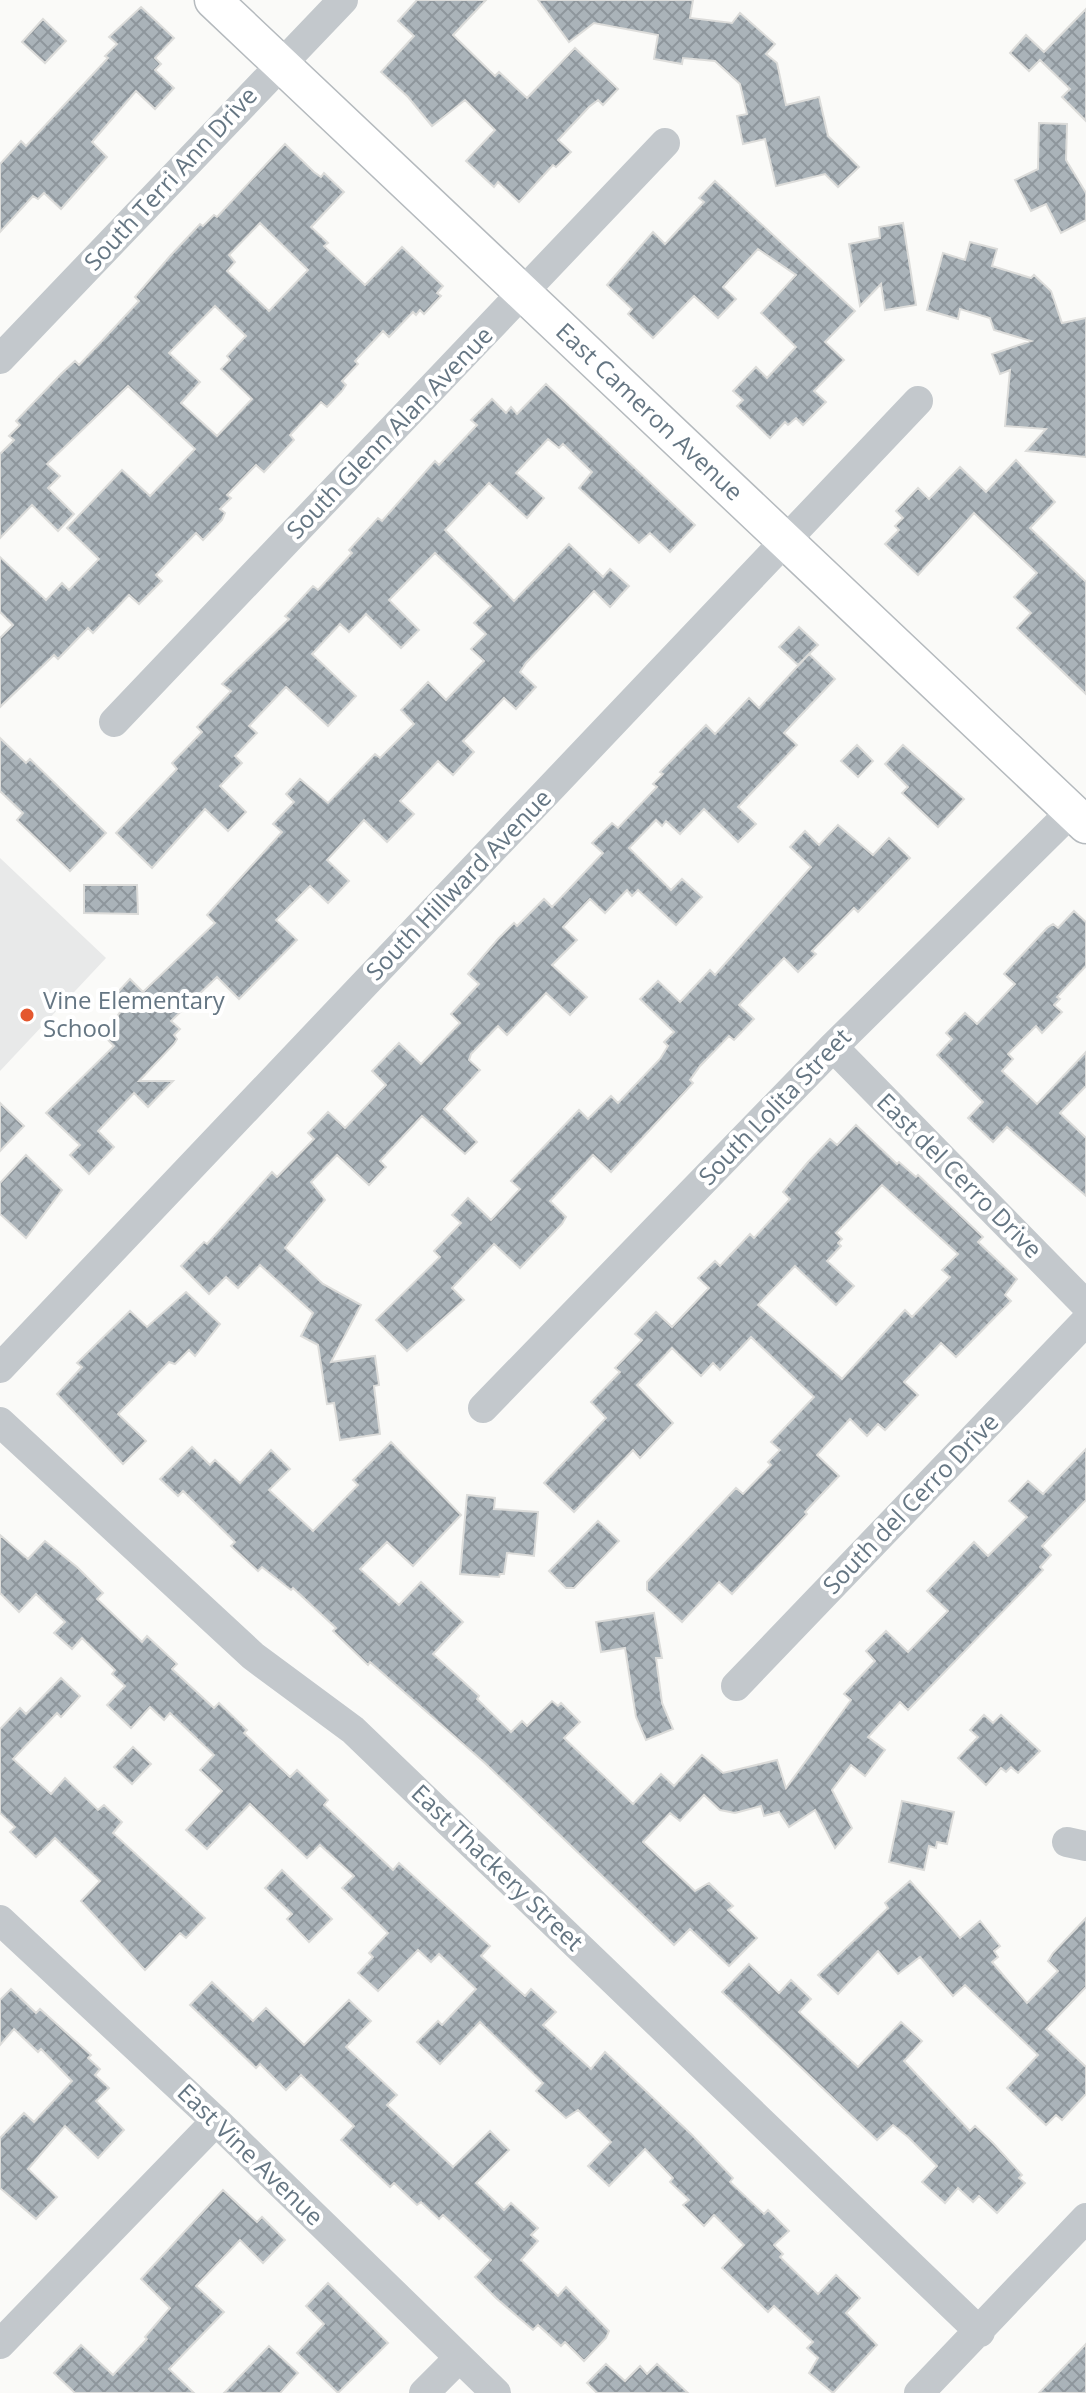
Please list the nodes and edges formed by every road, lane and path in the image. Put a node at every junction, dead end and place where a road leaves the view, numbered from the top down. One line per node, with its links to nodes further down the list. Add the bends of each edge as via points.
1 (213, 0): 3 (main road, East Cameron Avenue)
2 (343, 0): 3 (street, South Terri Ann Drive)
3 (280, 63): 5 (main road, East Cameron Avenue); 6 (street, South Terri Ann Drive)
4 (665, 143): 5 (street, South Glenn Alan Avenue)
5 (523, 294): 8 (main road, East Cameron Avenue); 9 (street, South Glenn Alan Avenue)
6 (0, 359)
7 (918, 401): 8 (street, South Hillward Avenue)
8 (786, 541): 10 (main road, East Cameron Avenue); 14 (street, South Hillward Avenue)
9 (114, 722)
10 (1079, 818): 11 (street, South Lolita Street)
11 (833, 1047): 12 (street, East del Cerro Drive); 15 (street, South Lolita Street)
12 (1086, 1305)
13 (1086, 1321): 17 (street, South del Cerro Drive)
14 (0, 1368)
15 (483, 1408)
16 (0, 1422): 21 (street, East Thackery Street, via 253,1656 353,1730)
17 (736, 1686)
18 (0, 1920): 19 (street, East Vine Avenue)
19 (216, 2121): 22 (street); 23 (street, East Vine Avenue)
20 (1086, 2218): 21 (street)
21 (980, 2332): 26 (street)
22 (0, 2344)
23 (459, 2358): 24 (street); 25 (street, East Vine Avenue)
24 (424, 2393)
25 (496, 2393)
26 (919, 2393)

